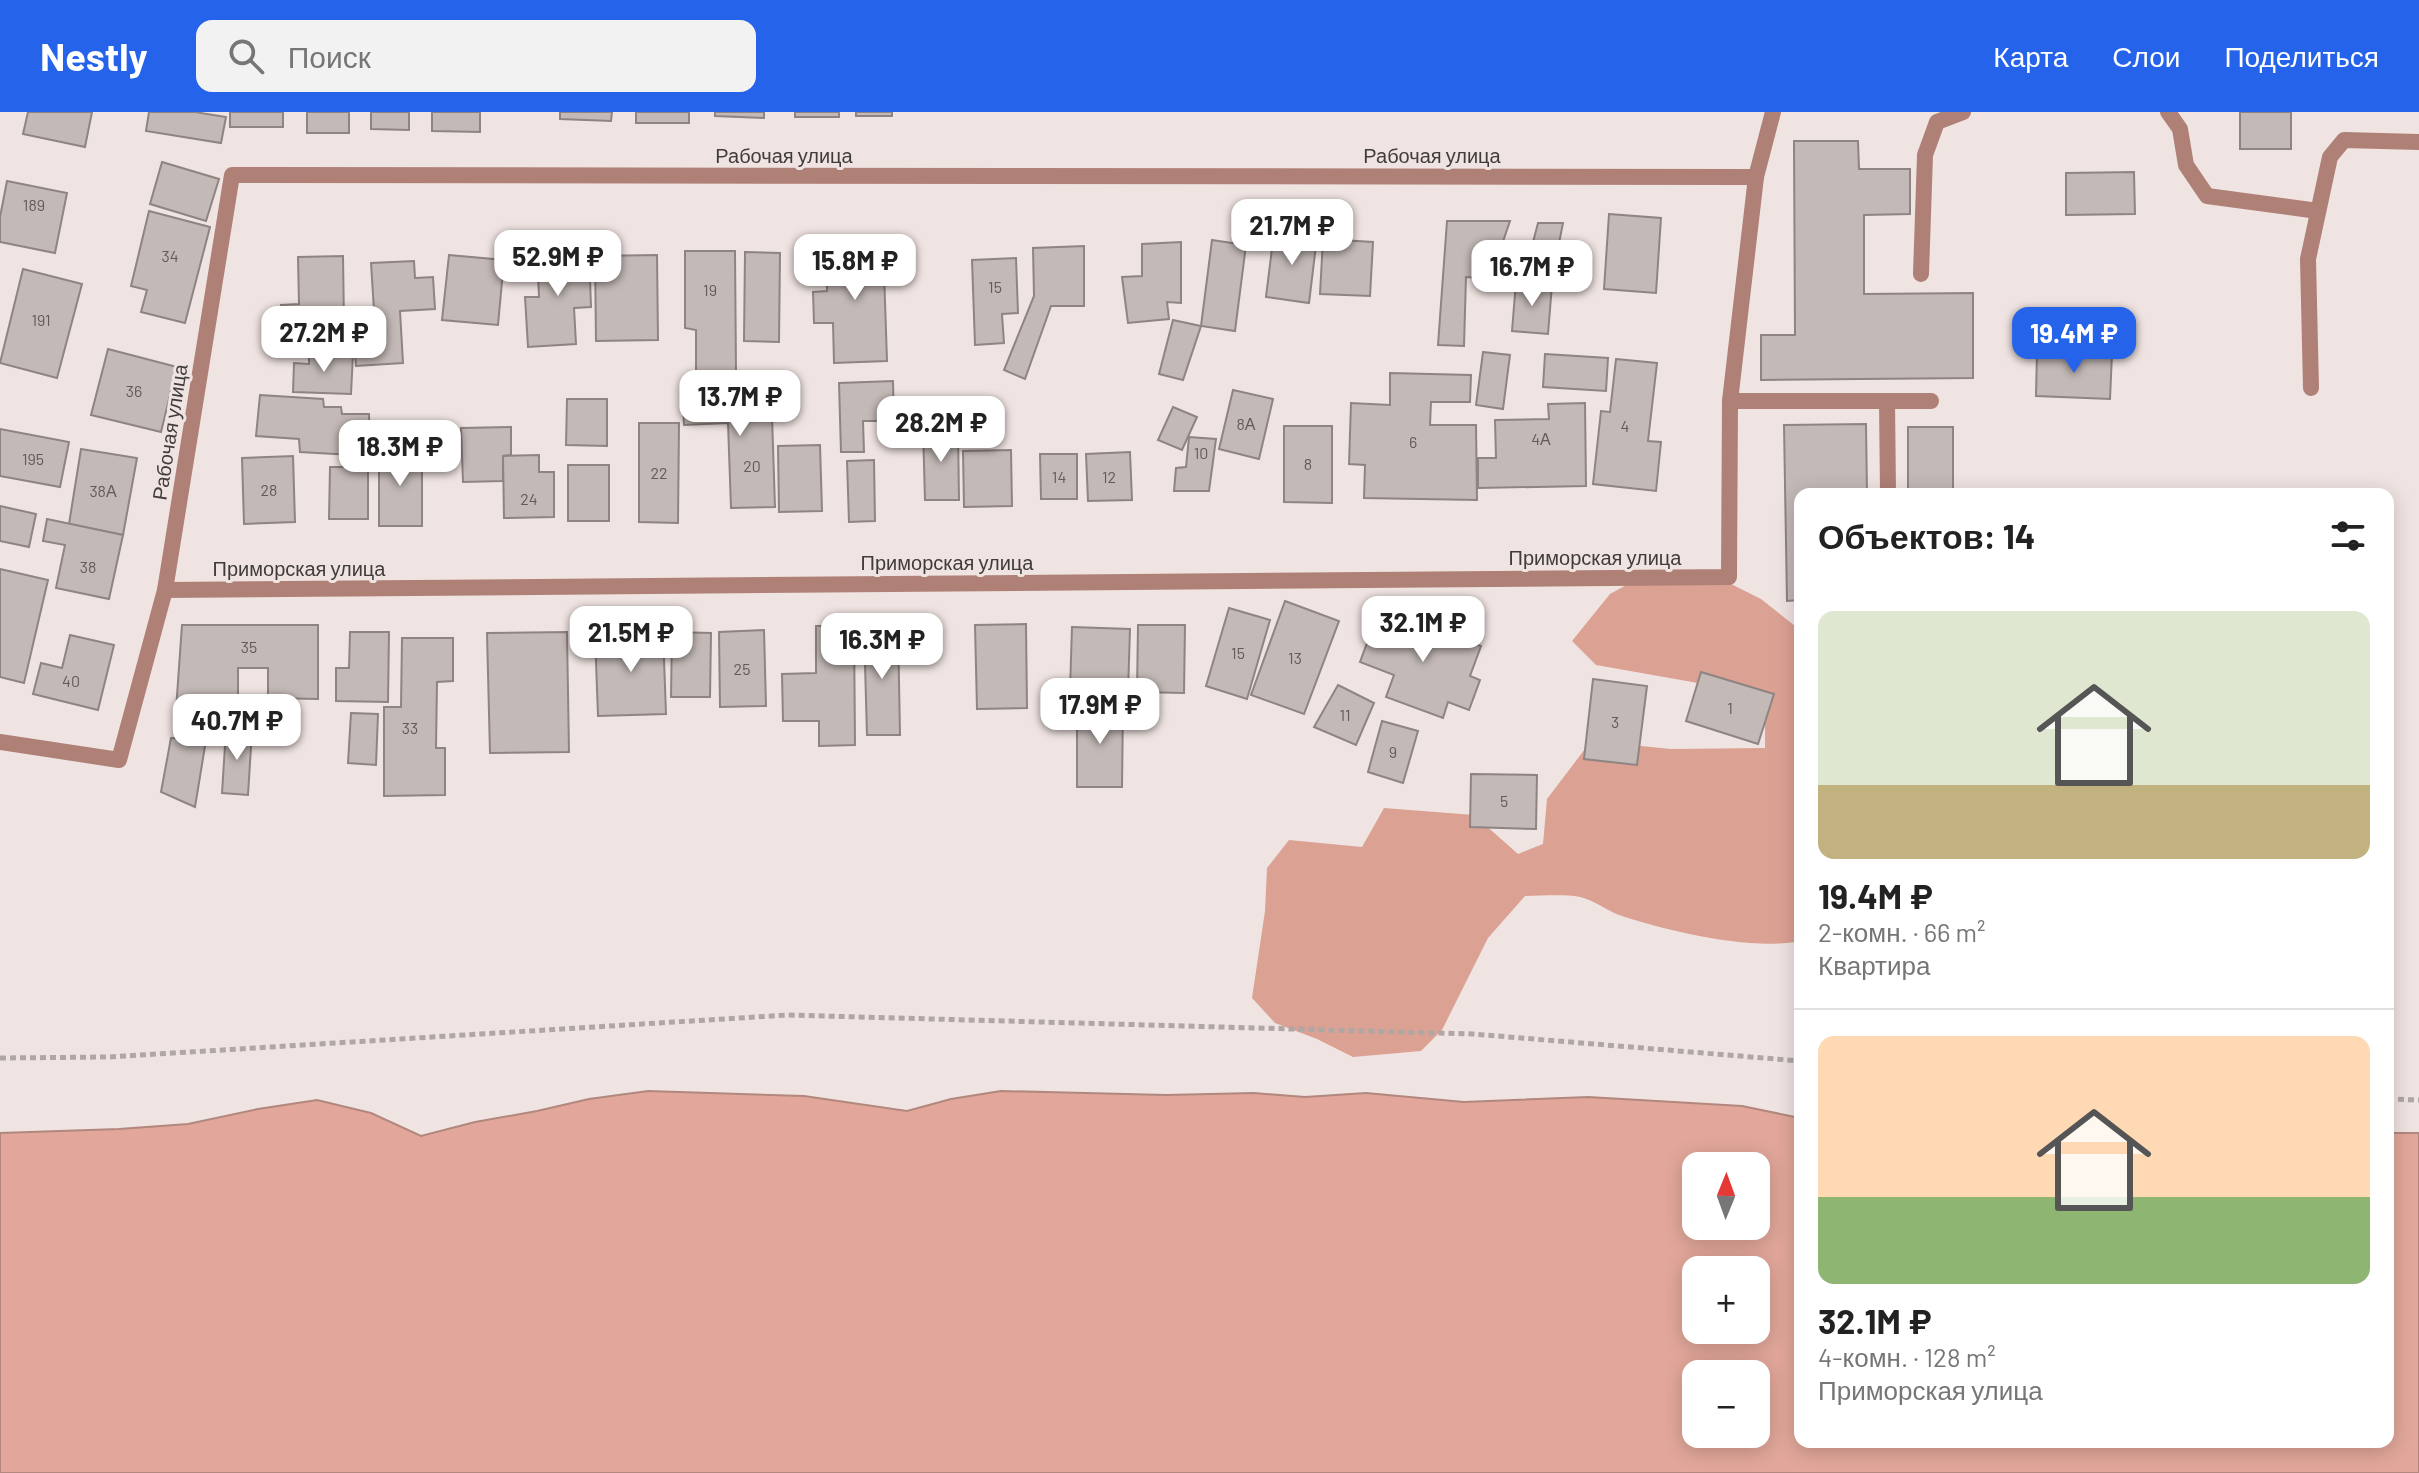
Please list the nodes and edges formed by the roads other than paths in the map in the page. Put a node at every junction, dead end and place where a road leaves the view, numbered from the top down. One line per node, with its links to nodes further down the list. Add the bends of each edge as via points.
1 (1773, 112): 5 (street)
2 (1963, 112): 7 (street, via 1937,122 1925,155)
3 (2168, 112): 6 (street, via 2180,129 2186,165 2207,196)
4 (2419, 142): 6 (street, via 2344,140 2330,157)
5 (1756, 177): 9 (street); 13 (street, Рабочая улица, via 232,175)
6 (2318, 211): 8 (street, via 2308,259)
7 (1921, 274)
8 (2311, 388)
9 (1730, 401): 10 (street); 13 (street, Приморская улица, via 1729,577)
10 (1887, 401): 11 (street); 12 (street)
11 (1931, 401)
12 (1888, 488)
13 (165, 590): 14 (street, via 119,760)
14 (0, 742)

